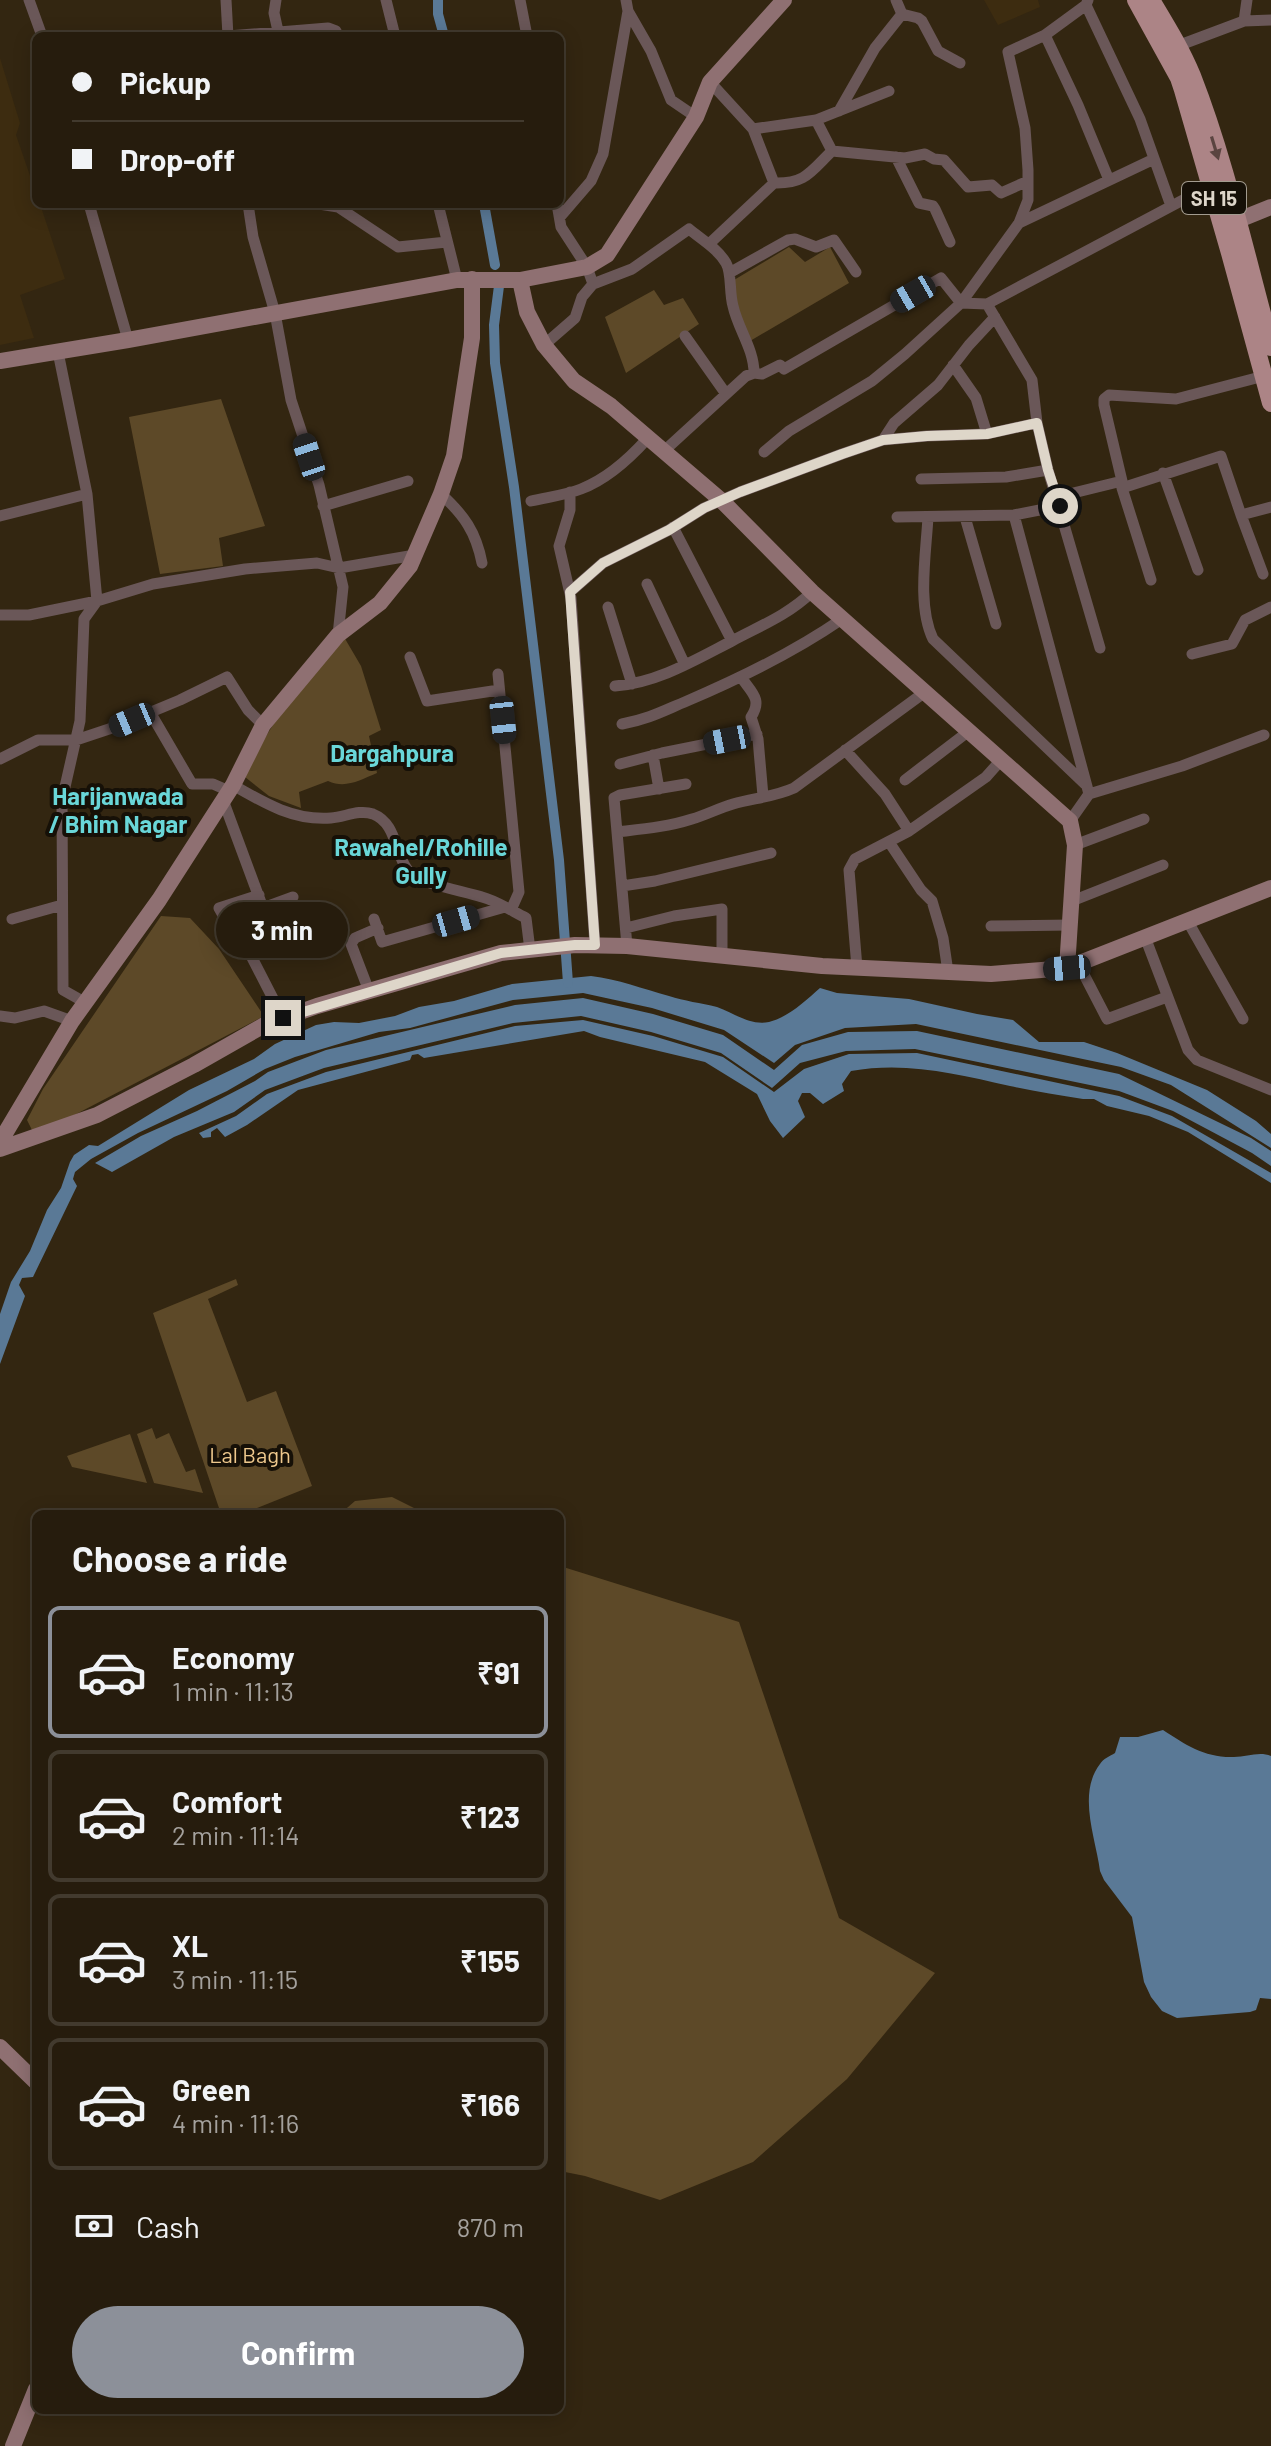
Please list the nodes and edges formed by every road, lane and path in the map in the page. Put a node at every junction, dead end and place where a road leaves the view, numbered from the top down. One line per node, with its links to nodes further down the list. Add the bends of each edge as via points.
1 (29, 0): 17 (street)
2 (226, 0): 18 (street)
3 (276, 0): 16 (street)
4 (386, 0): 21 (street)
5 (520, 0): 22 (street)
6 (784, 0): 26 (street)
7 (896, 0): 13 (street)
8 (1136, 0): 24 (main road, SH 15)
9 (1151, 0): 24 (main road, SH 15)
10 (1247, 0): 15 (street)
11 (1087, 2): 23 (street); 34 (street)
12 (627, 6): 29 (street, via 671,100); 46 (street, via 603,154 591,181)
13 (902, 14): 25 (street, via 922,21 942,55); 28 (street, via 875,48)
14 (1271, 20): 15 (street)
15 (1244, 21): 24 (street)
16 (278, 31): 19 (street); 20 (street)
17 (41, 32)
18 (228, 32)
19 (268, 32)
20 (336, 32)
21 (394, 32)
22 (526, 32)
23 (1045, 35): 35 (street); 36 (street, via 1008,52 1025,128)
24 (1171, 49): 37 (main road, SH 15, via 1191,75)
25 (960, 63)
26 (710, 82): 29 (street); 31 (street)
27 (889, 91): 28 (street)
28 (839, 111): 30 (street)
29 (696, 117): 52 (street, via 607,255)
30 (816, 120): 31 (street); 32 (street)
31 (753, 129): 38 (street)
32 (832, 151): 33 (street); 38 (street, via 802,180)
33 (896, 157): 36 (street, via 925,154 944,160 968,187 992,185 1001,193); 50 (street, via 919,203 933,206)
34 (1154, 159): 35 (street); 39 (street)
35 (1109, 180): 48 (street)
36 (1028, 181): 48 (street)
37 (1218, 182): 39 (street); 47 (main road, SH 15); 70 (main road, SH 15)
38 (774, 183): 51 (street)
39 (1171, 206): 59 (street)
40 (1271, 207): 47 (street)
41 (90, 208): 63 (street)
42 (249, 208): 60 (street)
43 (340, 208): 49 (street, via 398,247)
44 (439, 208): 49 (street)
45 (558, 208): 46 (street)
46 (560, 217): 52 (street)
47 (1236, 221): 65 (main road, SH 15)
48 (1019, 223): 58 (street)
49 (447, 242): 55 (street)
50 (950, 242)
51 (709, 244): 53 (street); 57 (street, via 689,229 632,269)
52 (587, 267): 56 (street); 57 (street)
53 (731, 272): 54 (street, via 795,239 816,247 834,240); 69 (street, via 733,308)
54 (856, 272)
55 (464, 280): 56 (street); 60 (street); 86 (street, via 472,338 454,456)
56 (520, 280): 64 (street, via 527,312)
57 (593, 284): 64 (street, via 572,322)
58 (961, 303): 59 (street); 69 (street, via 941,278 784,369 780,365); 78 (street, via 872,381)
59 (987, 304): 61 (street)
60 (275, 313): 63 (street); 90 (street, via 291,400)
61 (995, 317): 68 (street); 73 (street, via 1032,380)
62 (685, 336): 71 (street)
63 (128, 340): 66 (street)
64 (544, 345): 75 (street, via 574,381)
65 (1271, 347)
66 (58, 352): 67 (street); 85 (street)
67 (0, 361)
68 (953, 365): 74 (street, via 976,398); 76 (street)
69 (754, 373): 71 (street)
70 (1264, 376): 72 (main road, SH 15); 83 (street, via 1176,399 1109,395 1104,405)
71 (726, 394): 77 (street)
72 (1271, 403)
73 (1037, 423): 74 (street); 79 (street)
74 (987, 434): 76 (street)
75 (647, 439): 77 (street); 84 (street, via 600,480)
76 (883, 440): 88 (street)
77 (664, 451): 88 (street)
78 (764, 452)
79 (1048, 470): 81 (street, via 1006,477); 89 (street)
80 (1163, 473): 83 (street); 93 (street, via 1221,456); 102 (street)
81 (921, 479)
82 (408, 481): 90 (street)
83 (1122, 484): 89 (street); 104 (street)
84 (570, 492): 87 (street); 106 (street, via 559,546)
85 (87, 494): 94 (street); 108 (street)
86 (441, 494): 99 (street); 100 (street, via 477,538)
87 (531, 501)
88 (722, 501): 98 (street); 107 (street)
89 (1058, 502): 92 (street); 116 (street)
90 (323, 506): 101 (street)
91 (1271, 507): 93 (street)
92 (1014, 515): 97 (street); 141 (street)
93 (1241, 515): 103 (street)
94 (0, 516)
95 (897, 517): 96 (street)
96 (928, 517): 97 (street); 141 (street, via 924,596 933,639)
97 (965, 517): 113 (street)
98 (673, 527): 106 (street, via 603,563); 115 (street)
99 (415, 555): 101 (street); 114 (street, via 380,603)
100 (482, 563)
101 (339, 568): 108 (street, via 317,563 245,569 153,584); 114 (street, via 343,587)
102 (1198, 570)
103 (1263, 574)
104 (1151, 580)
105 (647, 584): 119 (street)
106 (570, 592): 165 (street)
107 (812, 592): 112 (street); 115 (street, via 791,610)
108 (97, 601): 111 (street, via 29,615); 132 (street, via 84,619)
109 (608, 607): 122 (street)
110 (1271, 607): 117 (street, via 1245,620 1232,644)
111 (0, 615)
112 (842, 619): 121 (street); 125 (street)
113 (996, 624)
114 (338, 635): 128 (street)
115 (732, 641): 119 (street)
116 (1100, 648)
117 (1192, 654)
118 (410, 657): 124 (street, via 427,701)
119 (685, 665): 122 (street)
120 (498, 674): 124 (street)
121 (741, 677): 127 (street, via 653,717); 130 (street, via 757,701 751,717)
122 (632, 684): 123 (street)
123 (615, 686)
124 (499, 690): 158 (street, via 519,892)
125 (925, 692): 129 (street); 133 (street)
126 (150, 712): 128 (street, via 227,677); 132 (street); 142 (street, via 192,784 213,784)
127 (622, 724)
128 (263, 725): 142 (street)
129 (969, 731): 136 (street); 138 (street)
130 (757, 734): 134 (street); 143 (street)
131 (1264, 735): 141 (street, via 1172,769)
132 (76, 740): 135 (street, via 38,740); 157 (street, via 62,800)
133 (845, 750): 143 (street, via 794,788); 146 (street, via 885,794)
134 (653, 755): 137 (street); 140 (street)
135 (0, 759)
136 (1001, 760): 145 (street); 146 (street, via 986,777)
137 (620, 764)
138 (905, 780)
139 (686, 784): 140 (street)
140 (659, 789): 147 (street, via 614,798)
141 (1087, 789): 145 (street)
142 (229, 792): 154 (street); 158 (street, via 302,816 372,814 383,820 405,868 418,879); 174 (street)
143 (763, 796): 147 (street, via 665,827)
144 (1144, 819): 149 (street)
145 (1070, 821): 149 (street)
146 (909, 831): 148 (street)
147 (617, 832): 152 (street)
148 (889, 842): 170 (street, via 862,854 849,870); 171 (street, via 932,901)
149 (1075, 845): 156 (street)
150 (771, 853): 152 (street)
151 (1163, 865): 156 (street)
152 (622, 886): 163 (street)
153 (1271, 888): 160 (street)
154 (259, 895): 155 (street, via 263,908); 176 (street, via 219,908 246,946)
155 (293, 897)
156 (1072, 901): 161 (street)
157 (62, 905): 159 (street); 174 (street, via 63,990)
158 (508, 909): 167 (street, via 526,918); 172 (street, via 382,942 376,924 351,944)
159 (12, 919)
160 (1187, 920): 164 (street); 177 (street)
161 (1071, 925): 162 (street); 169 (street)
162 (991, 926)
163 (626, 928): 166 (street); 168 (street, via 722,909)
164 (1145, 937): 169 (street); 173 (street)
165 (595, 945): 166 (street); 167 (street)
166 (627, 946): 168 (street)
167 (534, 950): 172 (street, via 501,953)
168 (722, 956): 170 (street)
169 (1073, 966): 171 (street, via 991,974); 173 (street, via 1107,1019)
170 (857, 968): 171 (street)
171 (948, 972)
172 (369, 991): 176 (street)
173 (1167, 997): 179 (street, via 1184,1043 1197,1060)
174 (86, 1003): 178 (street)
175 (0, 1016): 178 (street, via 44,1011)
176 (283, 1018): 181 (street, via 97,1115)
177 (1243, 1019)
178 (72, 1021): 180 (street)
179 (1271, 1090)
180 (0, 1142)
181 (0, 1149)
182 (0, 2047): 183 (street)
183 (32, 2078)
184 (32, 2399): 185 (street)
185 (13, 2446)

